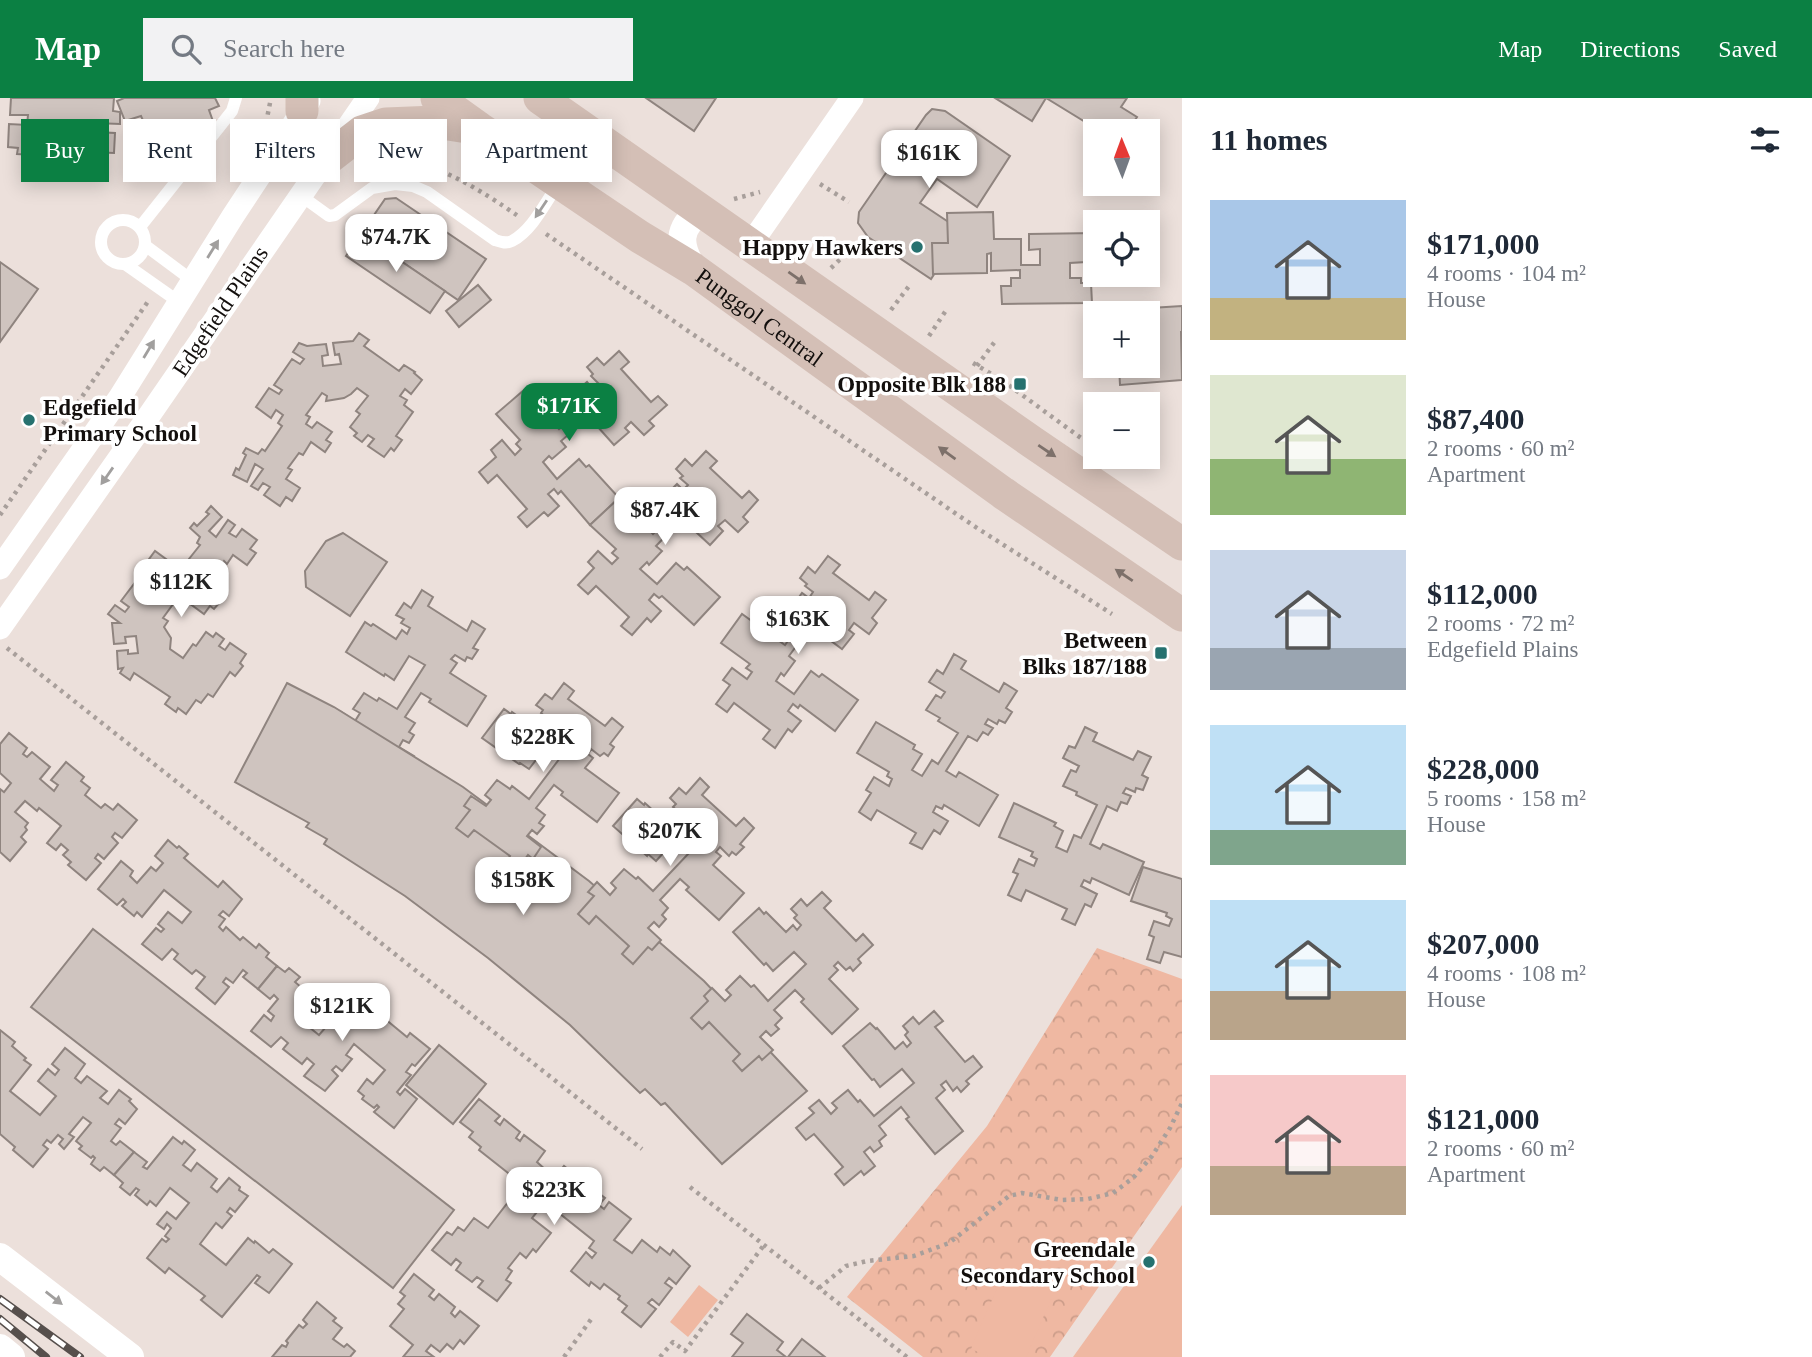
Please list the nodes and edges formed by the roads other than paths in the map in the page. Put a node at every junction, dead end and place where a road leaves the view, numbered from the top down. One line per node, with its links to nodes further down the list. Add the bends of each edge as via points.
1 (236, 98): 15 (lane, via 232,111)
2 (368, 98): 9 (street, Edgefield Plains)
3 (437, 98): 7 (main road, Punggol Central)
4 (540, 98): 14 (main road)
5 (852, 98): 16 (street)
6 (305, 102): 20 (street, Edgefield Plains, one-way to 6)
7 (465, 119)
8 (461, 127): 10 (main road, via 435,122 386,124 362,132)
9 (340, 138)
10 (340, 149)
11 (309, 182): 13 (street, Edgefield Plains)
12 (559, 182): 13 (lane, one-way to 13, via 530,224 504,243 413,186 372,188 329,216); 19 (main road, Punggol Central)
13 (300, 195): 25 (street, Edgefield Plains, one-way to 25)
14 (701, 211): 16 (main road); 19 (street, via 685,225 682,237 682,249)
15 (140, 227): 17 (lane); 18 (lane, via 122,219 105,229 101,239 107,257)
16 (750, 245): 22 (main road, one-way to 22)
17 (146, 246): 18 (lane, via 142,255); 20 (lane)
18 (125, 264): 21 (lane)
19 (693, 269): 24 (main road, Punggol Central, one-way to 19, via 1003,493)
20 (193, 281): 21 (street, Edgefield Plains)
21 (179, 302): 23 (street, Edgefield Plains, one-way to 21, via 120,397)
22 (1182, 544)
23 (0, 568)
24 (1182, 615)
25 (3, 638)
26 (0, 1256): 29 (street, one-way to 29)
27 (0, 1348): 28 (street)
28 (11, 1357)
29 (130, 1357)

